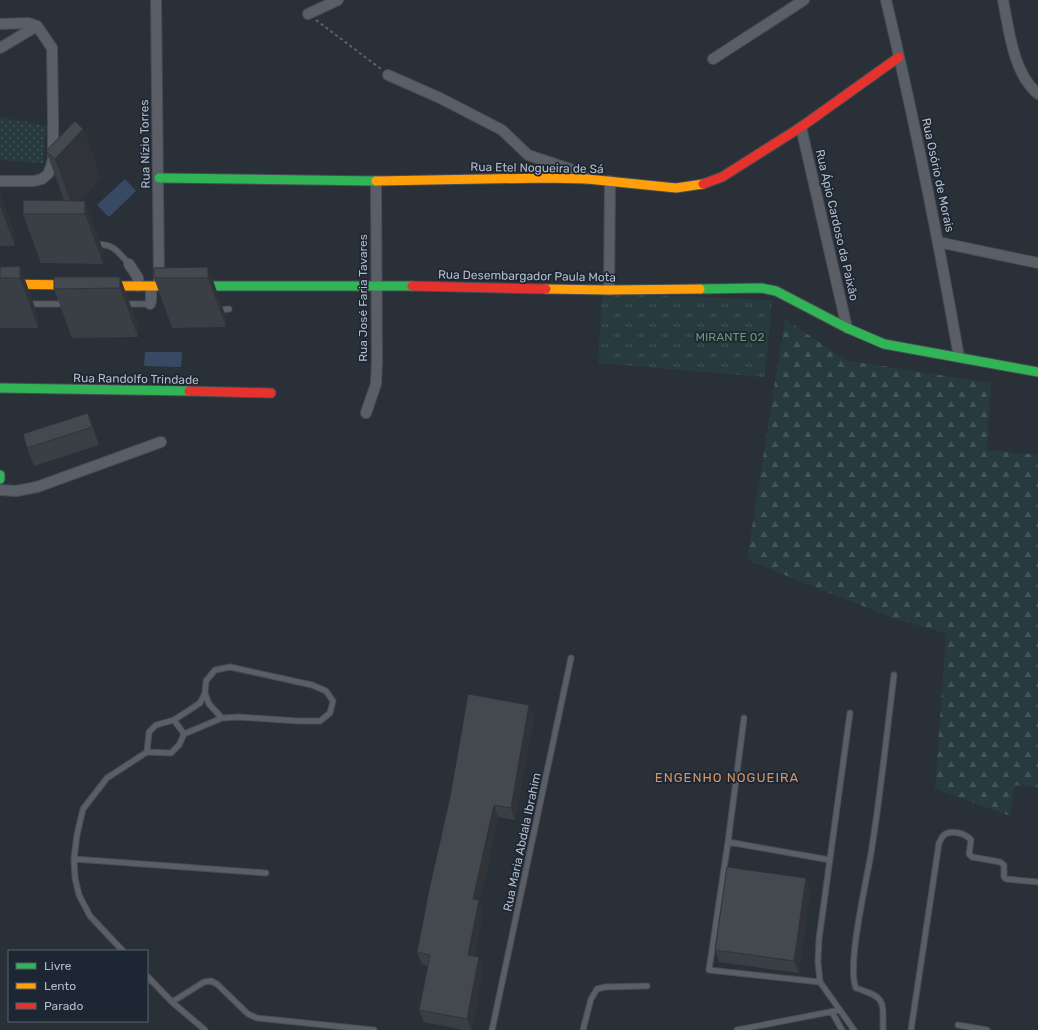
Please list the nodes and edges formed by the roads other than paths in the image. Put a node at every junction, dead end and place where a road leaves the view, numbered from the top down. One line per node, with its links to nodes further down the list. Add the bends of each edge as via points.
1 (156, 0): 15 (street, Rua Nízio Torres)
2 (338, 0): 6 (street)
3 (804, 0): 11 (street)
4 (886, 0): 10 (street, Rua Osório de Morais)
5 (1003, 0): 13 (street, via 1018,65 1032,89)
6 (308, 14)
7 (0, 24): 8 (street, via 29,23)
8 (37, 26): 9 (street); 17 (street, via 52,48 53,56 52,167 42,179)
9 (0, 48)
10 (899, 57): 14 (street, Rua Etel Nogueira de Sá); 20 (street, Rua Osório de Morais)
11 (713, 59)
12 (388, 75): 16 (street, via 502,130 528,156 573,170)
13 (1038, 94)
14 (801, 127): 19 (street, Rua Etel Nogueira de Sá, via 722,177 706,184 676,188); 35 (street, Rua Ápio Cardoso da Paixão)
15 (159, 178): 18 (street, Rua Etel Nogueira de Sá); 27 (street, Rua Nízio Torres)
16 (587, 179): 18 (street, Rua Etel Nogueira de Sá); 19 (street, Rua Etel Nogueira de Sá)
17 (0, 181)
18 (376, 181): 25 (street, Rua José Faria Tavares)
19 (610, 181): 28 (street)
20 (938, 242): 22 (street); 36 (street, Rua Osório de Morais)
21 (87, 245): 23 (lane, via 111,246)
22 (1038, 263)
23 (129, 264): 26 (street, via 138,278)
24 (0, 284): 26 (street, Rua Desembargador Paula Mota)
25 (376, 285): 27 (street, Rua Desembargador Paula Mota, via 172,290); 28 (street, Rua Desembargador Paula Mota); 40 (street, Rua José Faria Tavares, via 376,384)
26 (138, 286): 27 (street, Rua Desembargador Paula Mota)
27 (155, 287): 32 (street, Rua Nízio Torres)
28 (609, 290): 35 (street, Rua Desembargador Paula Mota, via 761,288 776,291)
29 (23, 304): 30 (lane)
30 (77, 304)
31 (115, 304): 32 (lane)
32 (150, 304)
33 (213, 310): 34 (lane)
34 (229, 310)
35 (847, 328): 36 (street, Rua Desembargador Paula Mota, via 884,344)
36 (959, 357): 37 (street, Rua Desembargador Paula Mota)
37 (1038, 372)
38 (0, 388): 39 (street, Rua Randolfo Trindade)
39 (271, 393)
40 (366, 413)
41 (161, 442): 44 (street, via 37,487 16,491)
42 (0, 475): 43 (street)
43 (0, 479)
44 (0, 490)
45 (570, 658): 69 (lane, Rua Maria Abdala Ibrahim)
46 (894, 675): 74 (lane, via 872,847 855,943 854,967 856,988 876,995 881,1002)
47 (205, 693): 49 (lane, via 209,704); 49 (lane, via 206,681 215,670 230,667 312,684 326,692 333,701 330,713 320,721); 51 (lane, via 200,703)
48 (850, 713): 56 (lane)
49 (222, 718): 52 (lane)
50 (744, 718): 54 (lane)
51 (174, 720): 52 (lane); 53 (lane, via 156,725 149,732)
52 (184, 734): 53 (lane, via 179,745 171,753)
53 (147, 752): 55 (lane, via 107,778 83,810)
54 (728, 842): 56 (lane); 61 (lane, via 709,970)
55 (74, 859): 57 (lane); 59 (lane, via 79,895 90,916)
56 (830, 860): 61 (lane, via 819,939)
57 (266, 873)
58 (1038, 882): 75 (lane, via 1006,879 1004,865 1000,862 972,857 971,840 968,836 951,832 943,835 939,843)
59 (122, 950)
60 (148, 977): 63 (lane)
61 (820, 982): 64 (lane)
62 (647, 986): 70 (lane, via 605,987 597,990 590,999)
63 (172, 1002): 67 (lane); 68 (lane, via 204,982 211,981 248,1014 257,1018)
64 (840, 1010): 65 (lane); 73 (lane)
65 (832, 1012): 71 (lane); 72 (lane)
66 (958, 1025): 76 (lane)
67 (205, 1030)
68 (374, 1030)
69 (492, 1030)
70 (583, 1030)
71 (737, 1030)
72 (842, 1030)
73 (854, 1030)
74 (883, 1030)
75 (911, 1030)
76 (987, 1030)

